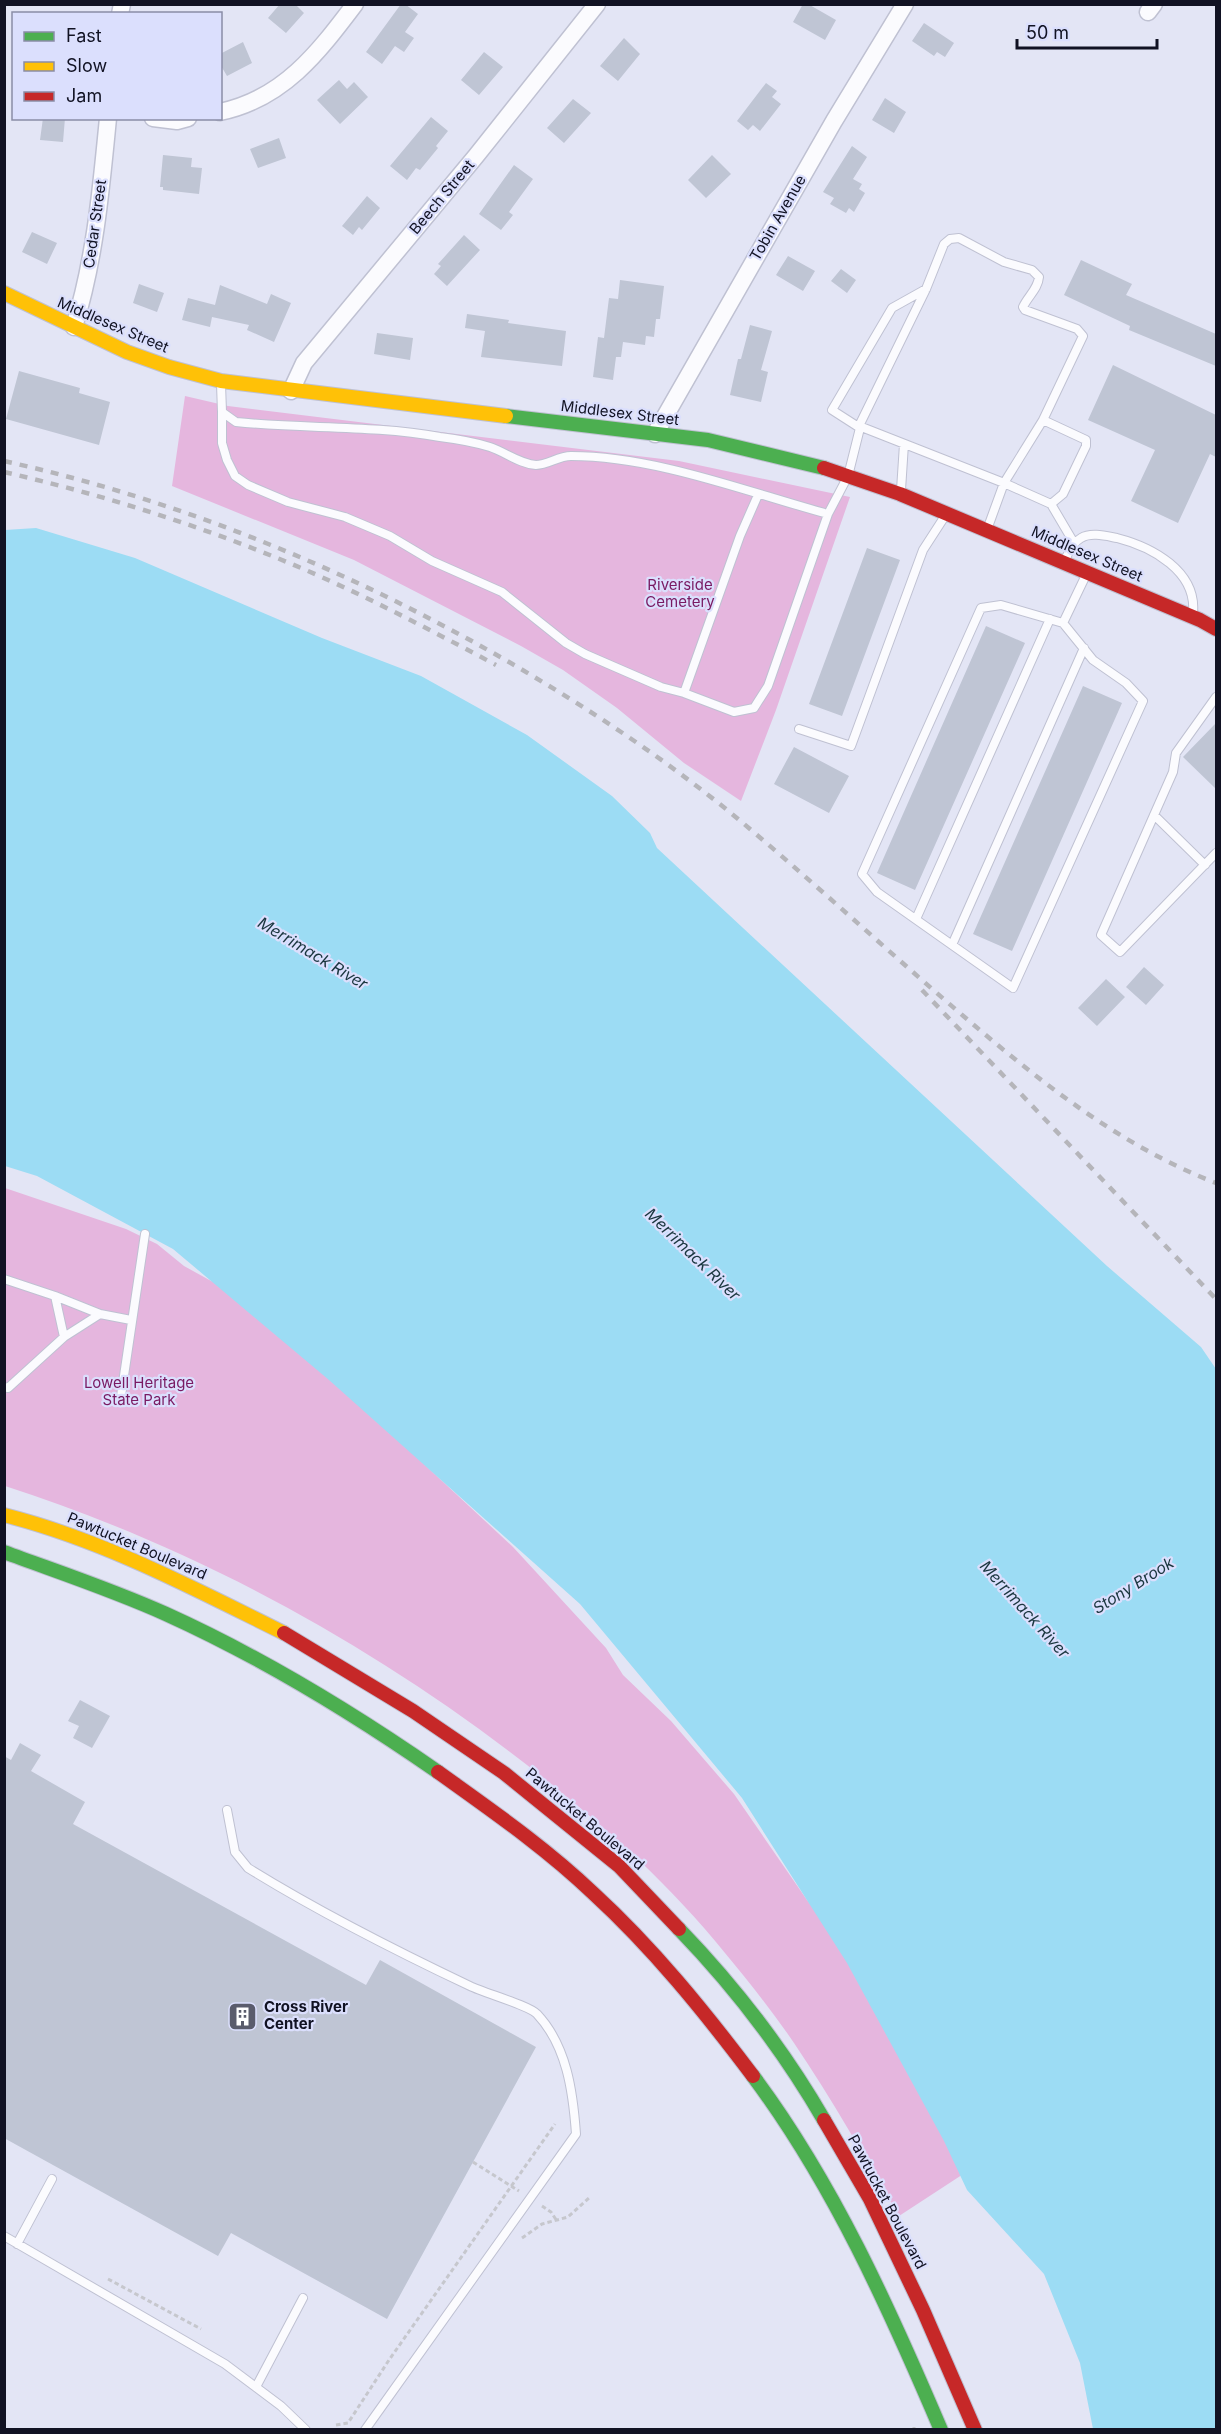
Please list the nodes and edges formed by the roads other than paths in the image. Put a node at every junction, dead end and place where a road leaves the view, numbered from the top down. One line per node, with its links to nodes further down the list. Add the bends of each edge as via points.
1 (355, 4): 4 (street, via 324,45 280,88)
2 (597, 4): 10 (street, Beech Street, via 303,363)
3 (904, 4): 14 (street, Tobin Avenue)
4 (222, 112)
5 (108, 120): 8 (street, Cedar Street, via 99,214)
6 (926, 289): 12 (lane, via 944,244 959,238 1004,262 1032,270 1039,277 1023,307 1025,310 1077,329 1083,336); 13 (lane); 13 (lane, via 892,308 832,410)
7 (4, 293): 8 (main road, Middlesex Street)
8 (74, 327): 9 (main road, Middlesex Street, via 127,352)
9 (221, 381): 10 (main road, Middlesex Street); 11 (lane)
10 (291, 391): 14 (main road, Middlesex Street)
11 (222, 412): 19 (lane, via 236,422 370,427 440,436 489,447 539,465 570,456 622,461); 32 (lane, via 222,443 227,460 235,476 248,485 390,536 432,561 502,592 585,654)
12 (1044, 420): 17 (lane); 20 (lane, via 1086,440 1063,494)
13 (859, 426): 15 (lane); 16 (lane)
14 (655, 434): 16 (main road, Middlesex Street, via 758,450)
15 (904, 444): 17 (lane); 18 (lane)
16 (848, 476): 18 (main road, Middlesex Street); 22 (lane)
17 (1004, 483): 20 (lane); 23 (lane)
18 (900, 494): 21 (main road, Middlesex Street)
19 (758, 495): 22 (lane); 32 (lane)
20 (1051, 504): 24 (lane)
21 (947, 513): 23 (main road, Middlesex Street); 34 (lane, via 923,550 851,746)
22 (828, 514): 32 (lane, via 768,686 758,704 747,711 734,712)
23 (987, 530): 25 (main road, Middlesex Street)
24 (1074, 543): 25 (lane); 27 (lane, via 1091,534 1146,547 1168,561 1191,589)
25 (1064, 562): 26 (main road, Middlesex Street)
26 (1088, 572): 27 (main road, Middlesex Street); 29 (lane)
27 (1192, 616): 30 (main road, Middlesex Street)
28 (1050, 619): 29 (lane); 38 (lane); 38 (lane, via 1001,605 981,608 876,842 862,874 877,892)
29 (1063, 623): 31 (lane)
30 (1216, 629)
31 (1084, 648): 39 (lane); 39 (lane, via 1143,701 1012,988)
32 (684, 693)
33 (1216, 697): 35 (lane, via 1176,753 1173,772)
34 (799, 729)
35 (1154, 815): 37 (lane); 37 (lane, via 1101,935 1120,952)
36 (1216, 853): 37 (lane)
37 (1205, 865)
38 (916, 919): 39 (lane)
39 (952, 945)
40 (145, 1234): 44 (lane)
41 (4, 1279): 42 (lane)
42 (55, 1296): 43 (lane); 45 (lane)
43 (100, 1314): 44 (lane); 45 (lane)
44 (131, 1320): 47 (lane)
45 (64, 1337): 46 (lane, via 8,1388)
46 (4, 1387)
47 (121, 1396)
48 (4, 1515): 59 (main road, Pawtucket Boulevard, via 51,1527 162,1572 300,1642 504,1773 619,1866 709,1960 799,2076 870,2199)
49 (4, 1552): 58 (main road, via 188,1625 284,1676 394,1742 475,1798 573,1874 651,1952 712,2023 796,2140 861,2255)
50 (227, 1810): 57 (lane, via 235,1852 248,1868 364,1934 473,1988 536,2013 559,2047 573,2099 576,2133)
51 (52, 2179): 53 (lane)
52 (4, 2236): 53 (lane)
53 (18, 2244): 55 (lane, via 225,2364)
54 (303, 2298): 55 (lane)
55 (256, 2387): 56 (lane)
56 (306, 2430)
57 (365, 2430)
58 (941, 2430)
59 (975, 2430)

